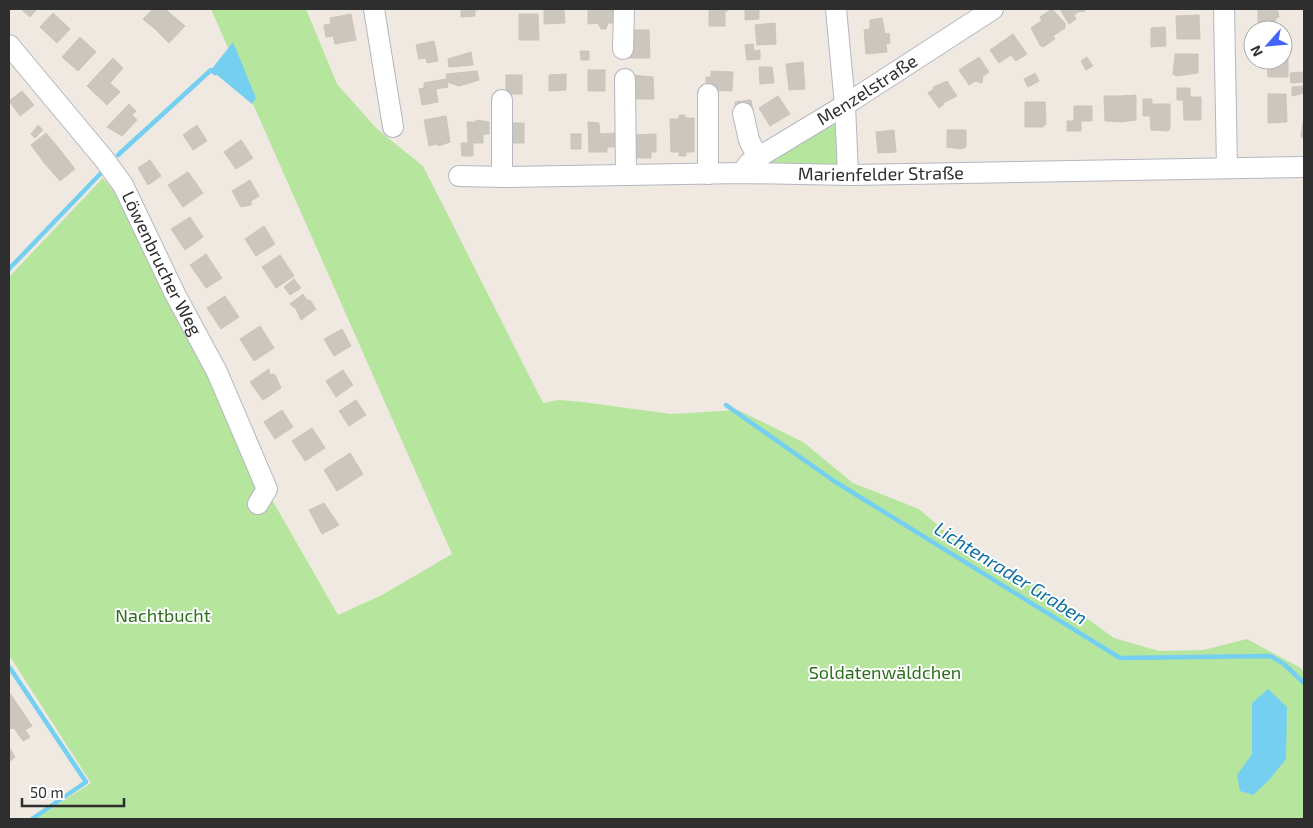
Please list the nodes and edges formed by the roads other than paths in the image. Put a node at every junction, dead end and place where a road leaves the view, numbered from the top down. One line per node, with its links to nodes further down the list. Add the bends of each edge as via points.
1 (374, 9): 13 (street)
2 (624, 9): 7 (street)
3 (836, 9): 11 (street)
4 (993, 9): 11 (street, Menzelstraße)
5 (1224, 9): 16 (street)
6 (9, 45): 23 (street, Löwenbrucher Weg, via 123,185 230,401 267,490)
7 (623, 49)
8 (625, 79): 21 (street)
9 (708, 94): 18 (street)
10 (502, 100): 22 (street)
11 (845, 105): 14 (street, Menzelstraße); 19 (street)
12 (744, 113): 14 (street, via 749,140)
13 (393, 127)
14 (758, 158): 17 (street, Menzelstraße, via 749,163)
15 (1304, 167): 16 (street, Marienfelder Straße)
16 (1227, 168): 19 (street, Marienfelder Straße)
17 (742, 173): 18 (street, Marienfelder Straße); 19 (street, Marienfelder Straße)
18 (708, 174): 21 (street, Marienfelder Straße)
19 (848, 175)
20 (459, 176): 22 (street, Marienfelder Straße)
21 (626, 176): 22 (street, Marienfelder Straße)
22 (502, 177)
23 (258, 504)

